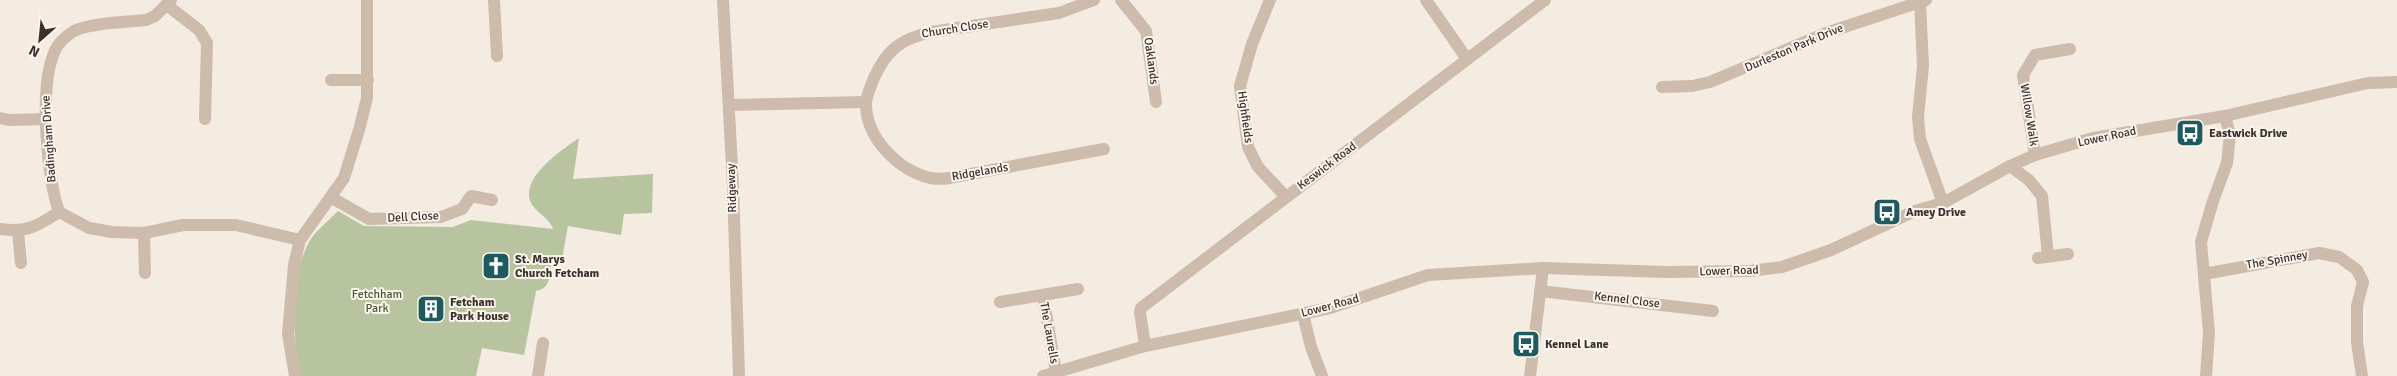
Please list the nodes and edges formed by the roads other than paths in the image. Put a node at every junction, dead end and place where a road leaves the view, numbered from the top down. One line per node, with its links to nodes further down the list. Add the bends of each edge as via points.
1 (368, 0): 15 (street)
2 (494, 0): 12 (street)
3 (723, 0): 20 (street, Ridgeway)
4 (1094, 0): 18 (street, Church Close, via 1059,14 912,36 886,56)
5 (1121, 0): 19 (street, Oaklands, via 1146,32)
6 (1270, 0): 28 (street, Highfields, via 1252,44 1240,86 1248,147 1258,167)
7 (1426, 0): 13 (street)
8 (1923, 1): 17 (street, Durleston Park Drive, via 1826,33 1710,82); 31 (street, via 1920,139)
9 (1539, 2): 13 (street, Keswick Road)
10 (169, 3): 23 (street, Badingham Drive, via 146,20 75,30 61,42 54,53 46,86); 24 (street, via 199,30 207,43)
11 (2070, 49): 26 (street, Willow Walk, via 2035,55 2023,75)
12 (497, 56)
13 (1467, 59): 28 (street, Keswick Road)
14 (331, 80): 15 (street)
15 (368, 80): 29 (street, via 367,98 351,159)
16 (2397, 82): 21 (street, Lower Road, via 2368,83)
17 (1662, 87)
18 (866, 102): 20 (street); 25 (street, Ridgelands, via 870,126 879,141 891,155 932,179)
19 (1156, 102)
20 (729, 105): 53 (street, Ridgeway)
21 (2225, 116): 26 (street, Lower Road, via 2093,138); 41 (street, via 2230,135 2228,163 2201,242)
22 (0, 118): 23 (street)
23 (47, 119): 32 (street, Badingham Drive, via 53,193)
24 (205, 119)
25 (1104, 149)
26 (2035, 155): 27 (street, Lower Road)
27 (2010, 166): 31 (street, Lower Road); 37 (street, via 2029,180 2042,196 2043,257)
28 (1286, 197): 49 (street, Keswick Road, via 1141,308)
29 (332, 198): 30 (street, Dell Close, via 369,219 441,217 462,209 471,196); 36 (street)
30 (492, 200)
31 (1942, 203): 39 (street, Lower Road, via 1915,211 1811,258 1762,270 1666,272)
32 (59, 212): 34 (street, via 37,226); 35 (street, via 89,228)
33 (0, 229): 34 (street)
34 (18, 232): 38 (street)
35 (144, 233): 36 (street, via 183,225 236,225); 40 (street)
36 (300, 240): 51 (street, via 294,265 288,334)
37 (2068, 254)
38 (21, 263)
39 (1543, 268): 43 (street); 47 (street, Lower Road, via 1428,275 1352,302)
40 (145, 273)
41 (2204, 274): 57 (street, via 2209,332); 58 (street, The Spinney, via 2319,253 2339,257 2357,270 2362,282 2357,306 2357,342)
42 (1078, 289): 44 (street, The Laurells)
43 (1540, 291): 46 (street, Kennel Close); 56 (street)
44 (1043, 295): 45 (street, The Laurells); 50 (street, The Laurells)
45 (1000, 302)
46 (1713, 311)
47 (1303, 314): 49 (street, Lower Road); 55 (street)
48 (543, 344): 52 (street)
49 (1145, 346): 50 (street, Lower Road)
50 (1056, 372): 54 (street, Lower Road)
51 (295, 376)
52 (538, 376)
53 (739, 376)
54 (1042, 376)
55 (1322, 376)
56 (1530, 376)
57 (2206, 376)
58 (2362, 376)

